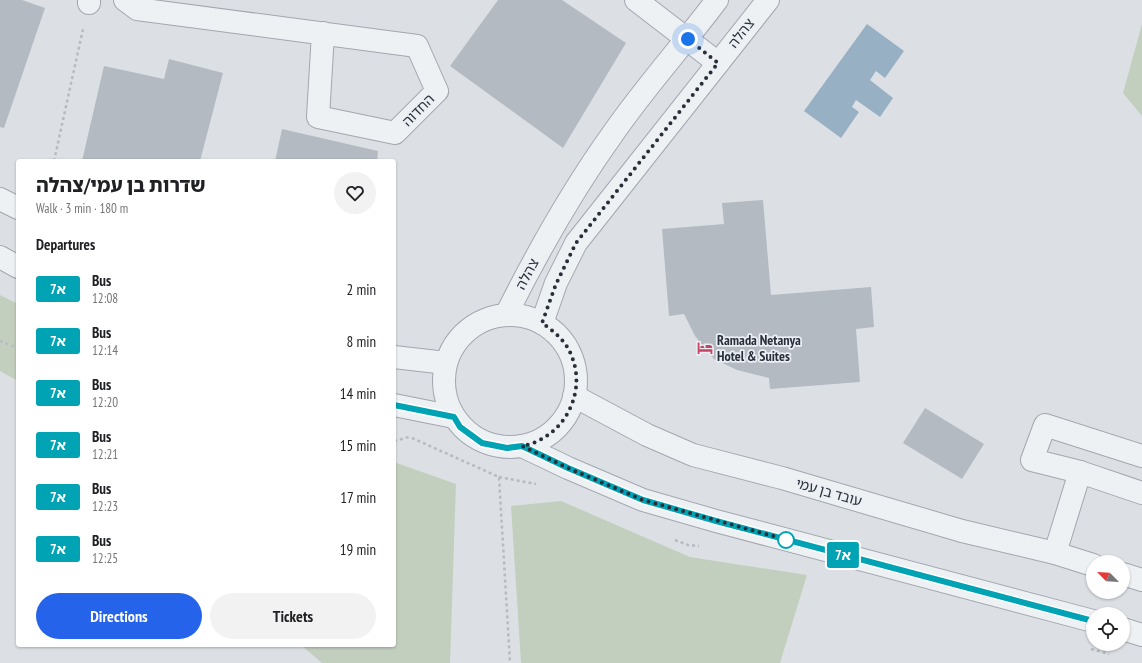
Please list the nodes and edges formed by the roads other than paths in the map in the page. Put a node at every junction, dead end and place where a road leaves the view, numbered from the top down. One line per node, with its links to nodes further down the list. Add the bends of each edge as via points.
1 (125, 0): 5 (street, החדוה, via 138,9)
2 (636, 0): 6 (street)
3 (717, 0): 6 (street, צהלה)
4 (768, 0): 7 (street, צהלה)
5 (323, 33): 5 (street, החדוה, via 417,46 436,91 395,133 318,117)
6 (688, 39): 7 (street); 12 (street, צהלה, via 615,130 574,190)
7 (718, 63): 13 (street, צהלה, via 576,243 556,284)
8 (0, 199): 9 (street)
9 (16, 207)
10 (0, 257): 11 (street)
11 (16, 265)
12 (506, 315): 13 (street, via 537,319); 15 (street, via 486,318 463,333 448,354)
13 (542, 323): 16 (street, via 558,334 572,357 577,382)
14 (396, 357): 15 (street)
15 (446, 363): 18 (street, via 443,380 447,405)
16 (574, 396): 19 (street, via 571,408 557,430 534,444); 23 (street, עובד בן עמי, via 647,435 693,455 782,478 962,531)
17 (396, 405): 18 (street)
18 (454, 417): 19 (street, via 460,427 482,443 507,448)
19 (522, 446): 27 (street, via 643,500)
20 (1142, 456): 21 (street, via 1044,425 1032,460)
21 (1080, 472): 22 (street); 23 (street)
22 (1142, 494)
23 (1055, 553): 24 (street, עובד בן עמי)
24 (1086, 563)
25 (1130, 576): 26 (street)
26 (1142, 580)
27 (1086, 619)
28 (1130, 631): 29 (street)
29 (1142, 635)

